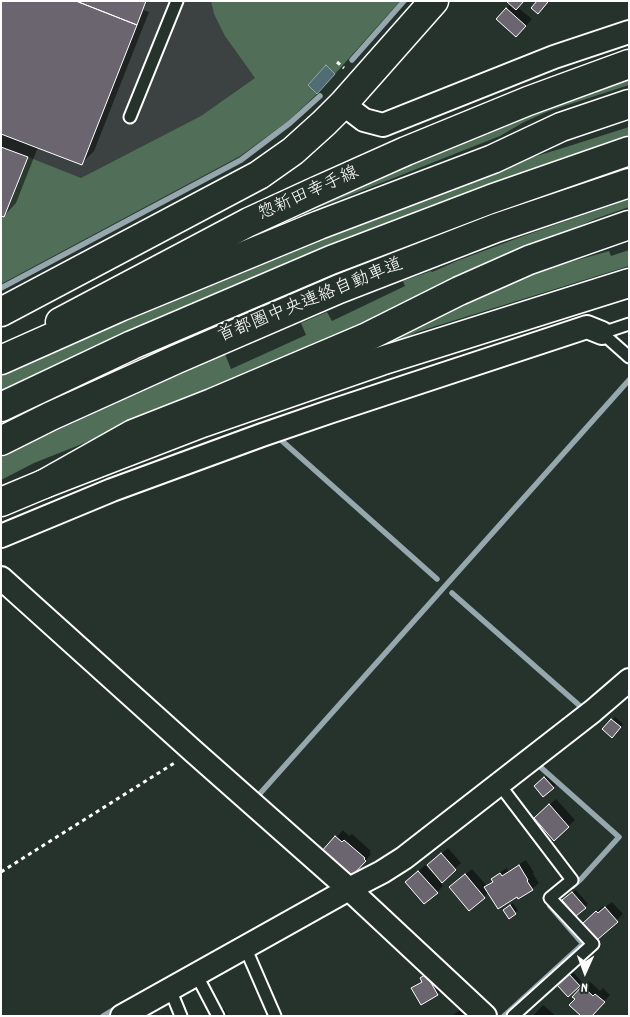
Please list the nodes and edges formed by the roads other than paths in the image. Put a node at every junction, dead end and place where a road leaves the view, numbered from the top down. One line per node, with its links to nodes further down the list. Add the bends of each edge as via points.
1 (177, 1): 7 (lane)
2 (434, 1): 5 (main road)
3 (629, 32): 5 (street, via 554,57 383,125 364,120)
4 (629, 64): 15 (main road, 惣新田幸手線, via 519,105 312,192)
5 (343, 104): 12 (main road, via 293,151 260,175)
6 (629, 104): 17 (main road, via 561,127 493,159 319,225)
7 (130, 117)
8 (629, 151): 18 (main road, 首都圏中央連絡自動車道, via 331,260 132,345)
9 (629, 183): 19 (main road, 首都圏中央連絡自動車道, via 496,228 339,289 177,359)
10 (629, 225): 20 (main road, via 530,260 458,291 365,338 133,434)
11 (629, 283): 20 (main road, via 381,361 202,422)
12 (1, 312)
13 (629, 324): 14 (lane)
14 (602, 333): 16 (lane); 22 (street, via 587,327 328,412 112,490)
15 (1, 353)
16 (629, 357)
17 (1, 360)
18 (1, 407)
19 (1, 441)
20 (44, 484): 21 (main road)
21 (1, 502)
22 (1, 536)
23 (1, 578): 26 (street)
24 (629, 680): 25 (street)
25 (499, 784): 26 (street, via 404,858); 35 (lane, via 572,880 550,898 593,944)
26 (349, 889): 27 (street); 34 (street)
27 (245, 947): 28 (street); 33 (lane)
28 (196, 974): 29 (street); 32 (lane)
29 (170, 989): 30 (street); 31 (lane)
30 (122, 1016)
31 (181, 1016)
32 (218, 1016)
33 (276, 1016)
34 (485, 1016)
35 (513, 1016)

